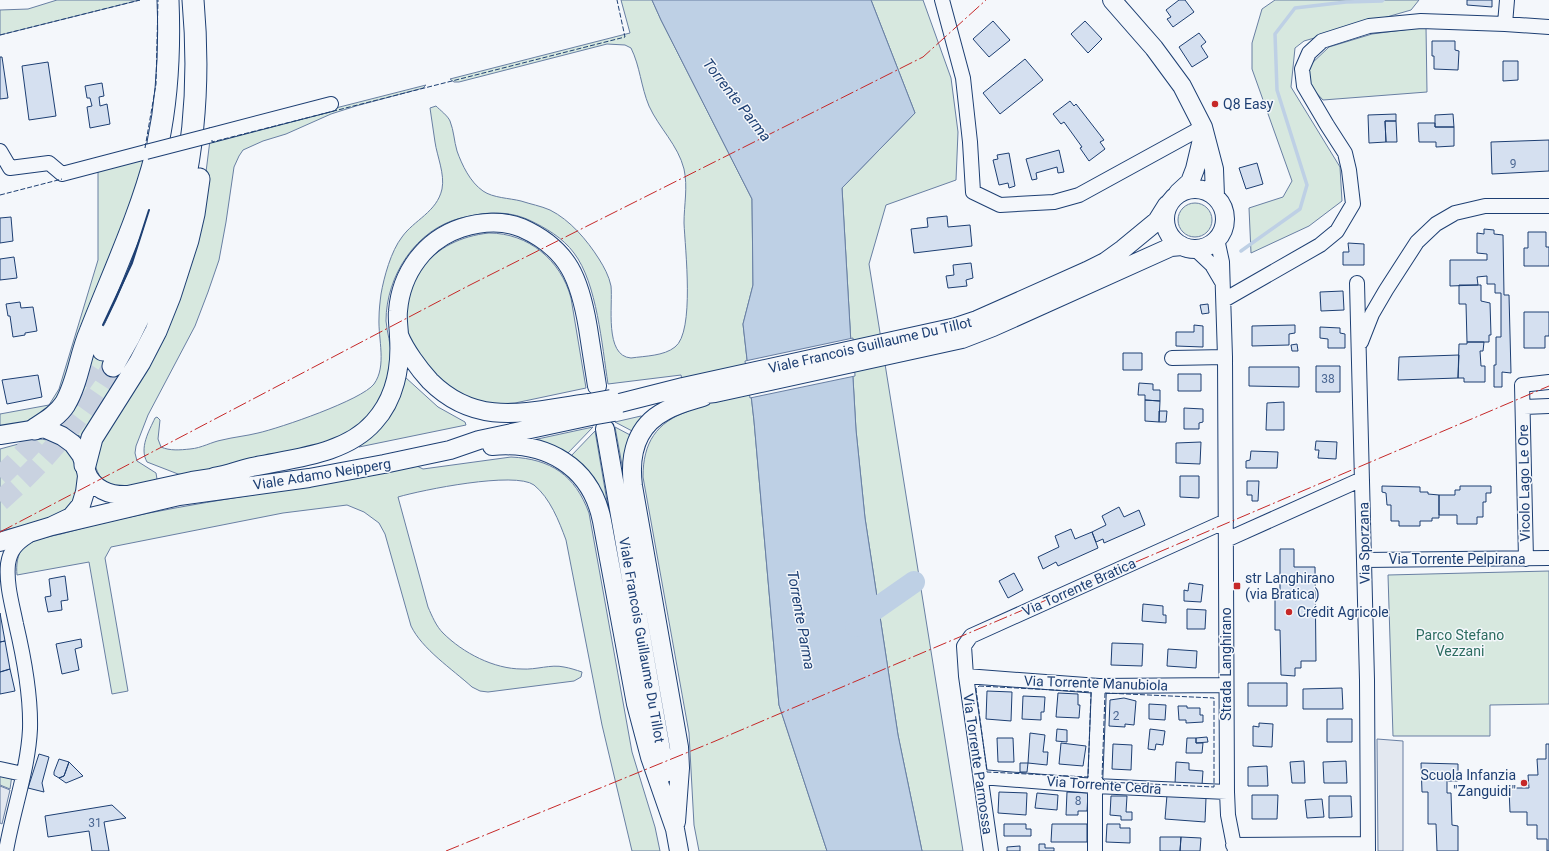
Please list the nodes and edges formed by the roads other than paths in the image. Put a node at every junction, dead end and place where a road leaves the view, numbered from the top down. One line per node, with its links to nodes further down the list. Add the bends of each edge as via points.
1 (168, 0): 13 (highway, via 169,70)
2 (176, 0): 13 (highway, via 178,109)
3 (193, 0): 9 (highway)
4 (942, 0): 11 (street, via 963,78 972,192 1000,205 1054,202 1079,195)
5 (1112, 0): 11 (main road, via 1154,48 1182,86)
6 (1507, 0): 7 (street)
7 (1505, 24): 8 (street); 22 (street, via 1421,21 1369,26 1322,41 1309,53 1302,68 1304,86 1345,153 1350,170 1353,204 1337,231 1320,245)
8 (1549, 27)
9 (196, 32): 12 (highway); 13 (highway, via 194,128 182,200 170,245 152,292 134,328 108,358 148,253 163,202)
10 (331, 104): 12 (street)
11 (1204, 130): 15 (main road, via 1214,168); 16 (main road, via 1190,182)
12 (205, 136): 13 (street, bridge); 38 (highway, via 193,221 176,283 140,362 92,438)
13 (162, 148): 14 (street, via 62,174 49,163 10,168); 34 (highway, via 85,343 72,389 57,414)
14 (0, 151)
15 (1215, 196): 16 (main road, via 1204,190 1190,189); 18 (main road, via 1221,204 1225,222)
16 (1173, 199): 19 (main road, Strada Langhirano, via 1164,217 1166,229 1172,239); 24 (main road, Viale Francois Guillaume Du Tillot, via 1157,221 1123,249 1096,266 977,320)
17 (1549, 206): 25 (street, via 1484,206 1455,213 1436,224 1417,242 1386,290 1372,314)
18 (1217, 239): 19 (main road, via 1207,246); 21 (street, Strada Langhirano)
19 (1189, 248): 21 (street, Strada Langhirano, via 1212,265); 24 (main road, Viale Francois Guillaume Du Tillot, via 1171,247 978,334 952,342)
20 (1357, 283): 25 (street, Via Sporzana)
21 (1223, 284): 22 (street, Strada Langhirano)
22 (1224, 300): 26 (street, Strada Langhirano)
23 (399, 334): 29 (main road, via 398,310 404,282 414,263 429,246 445,235 464,227 487,223 512,225 532,233 551,246 574,274 583,301); 33 (main road, via 427,377 449,397 471,408 485,412 510,413); 39 (main road, via 398,370 391,396 381,414 360,436 331,450)
24 (910, 345): 30 (main road, Viale Francois Guillaume Du Tillot); 30 (main road, Viale Francois Guillaume Du Tillot, via 715,393)
25 (1359, 348): 40 (street, Via Sporzana)
26 (1226, 357): 27 (street); 41 (street, Strada Langhirano)
27 (1172, 358)
28 (1549, 382): 32 (street, Vicolo Lago Le Ore, via 1522,385)
29 (597, 386)
30 (685, 395): 33 (main road, Viale Francois Guillaume Du Tillot, bridge); 58 (main road, via 649,423 637,441 632,462 633,486 679,747 680,768)
31 (1549, 406): 32 (street, Vicolo Lago Le Ore)
32 (1522, 407): 46 (street, Vicolo Lago Le Ore)
33 (590, 410): 37 (main road, Viale Adamo Neipperg); 39 (main road, Viale Adamo Neipperg, via 354,460 247,476)
34 (35, 429): 36 (main road, Viale Adamo Neipperg); 38 (main road, Viale Adamo Neipperg, via 44,428 62,436 81,455)
35 (605, 429): 58 (main road, Viale Francois Guillaume Du Tillot)
36 (0, 434)
37 (446, 451): 42 (main road, Viale Adamo Neipperg, via 334,474 179,496); 58 (main road, via 500,445 530,446 564,461 589,486 600,512 637,708 650,757)
38 (86, 468): 39 (main road, Viale Adamo Neipperg, via 90,479 97,487 117,495 128,495); 42 (main road, via 85,492 77,512 64,521)
39 (214, 477)
40 (1362, 479): 43 (street); 47 (street, Via Sporzana)
41 (1226, 521): 43 (street, Strada Langhirano); 50 (street, Via Torrente Bratica, via 971,636 964,646)
42 (45, 528): 44 (main road); 49 (street, via 18,542 13,549 8,565)
43 (1226, 540): 51 (street, Strada Langhirano)
44 (0, 542)
45 (1549, 558): 46 (street, Via Torrente Pelpirana)
46 (1526, 559): 47 (street, Via Torrente Pelpirana)
47 (1364, 560): 60 (street, Via Sporzana)
48 (0, 576): 49 (street)
49 (9, 591): 54 (street, via 30,705 30,735)
50 (966, 676): 52 (street, Via Torrente Manubiola); 55 (street, Via Torrente Parmossa)
51 (1226, 685): 52 (street, Via Torrente Manubiola); 57 (street, Strada Langhirano)
52 (1099, 686): 56 (street)
53 (0, 769): 54 (street)
54 (23, 774): 59 (street)
55 (981, 776): 56 (street, Via Torrente Cedra); 63 (street, Via Torrente Parmossa)
56 (1095, 786): 57 (street, Via Torrente Cedra); 64 (street)
57 (1226, 792): 61 (street, Strada Langhirano)
58 (675, 829): 62 (main road, Viale Francois Guillaume Du Tillot)
59 (4, 846)
60 (1368, 847): 61 (street)
61 (1234, 848)
62 (679, 851)
63 (991, 851)
64 (1095, 851)

